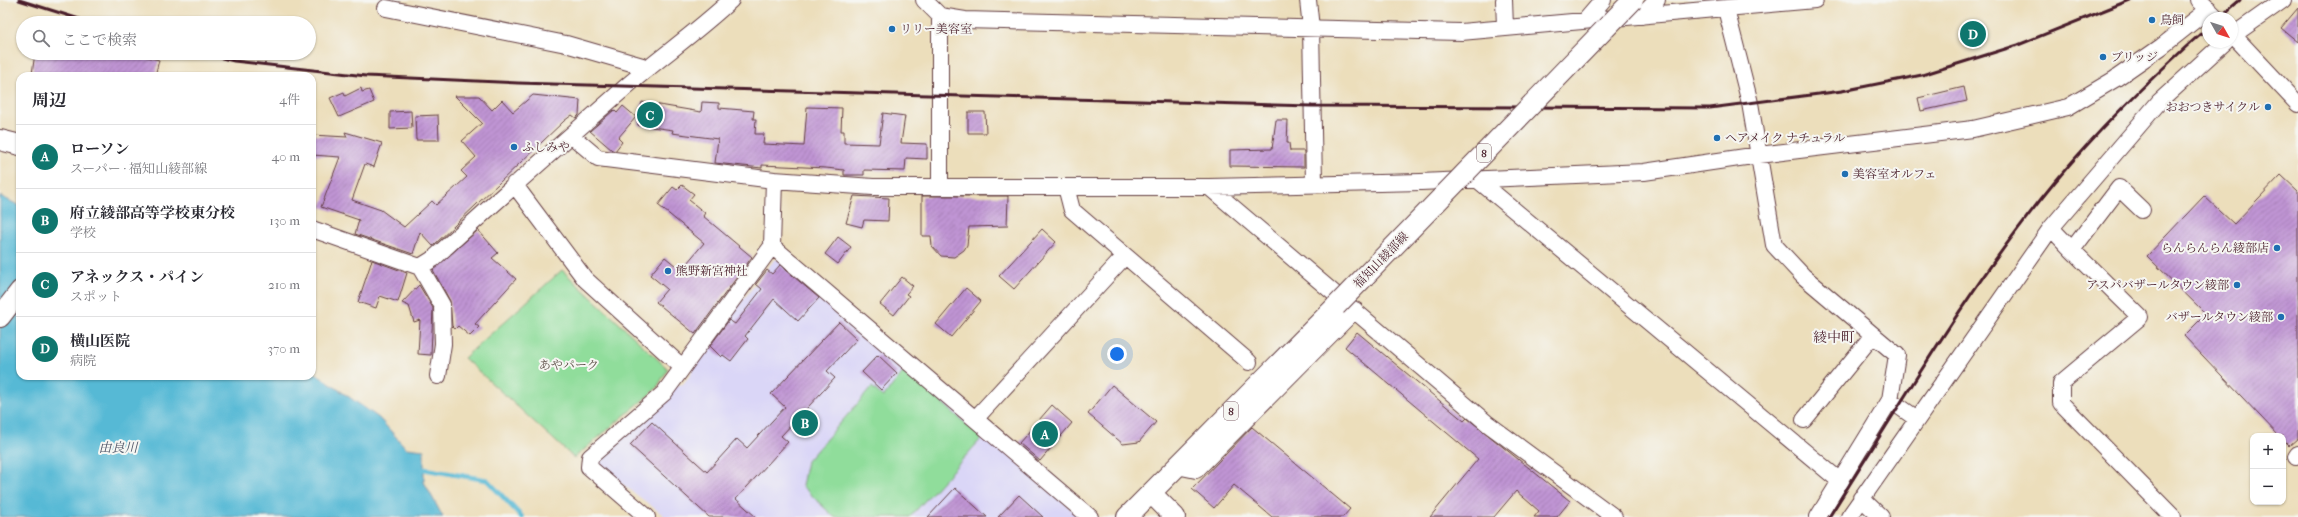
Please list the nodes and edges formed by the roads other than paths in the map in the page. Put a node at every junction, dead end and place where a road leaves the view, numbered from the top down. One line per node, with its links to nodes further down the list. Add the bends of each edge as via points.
1 (731, 0): 20 (street, via 702,27)
2 (924, 0): 13 (street)
3 (1308, 0): 16 (street)
4 (1504, 0): 15 (street)
5 (1603, 0): 14 (street)
6 (1657, 0): 11 (street)
7 (1815, 0): 9 (street)
8 (2283, 0): 17 (street)
9 (1718, 6): 11 (street); 25 (street, via 1741,62)
10 (386, 8): 20 (street, via 566,44)
11 (1638, 8): 14 (street); 41 (main road, 福知山綾部線 / 8, bridge)
12 (2208, 9): 25 (street, via 2161,48 2068,107 1973,129)
13 (940, 16): 16 (street, via 965,20); 31 (street)
14 (1585, 21): 15 (street)
15 (1505, 27): 16 (street, via 1461,32)
16 (1311, 28): 29 (street)
17 (2238, 31)
18 (2238, 45): 21 (street)
19 (2218, 48): 34 (street, via 2159,102)
20 (649, 68): 22 (street)
21 (2298, 104)
22 (572, 136): 26 (street, via 598,158); 28 (street)
23 (0, 140): 24 (main road)
24 (16, 144)
25 (1759, 156): 27 (street, via 1644,172); 43 (street, via 1774,245 1803,276)
26 (774, 180): 31 (street, via 873,187); 36 (street)
27 (1478, 180): 29 (street); 51 (street)
28 (514, 184): 39 (street, via 433,259); 45 (street, via 585,279)
29 (1314, 184): 32 (street)
30 (1066, 186): 31 (street); 32 (street); 38 (street, via 1072,210)
31 (940, 187)
32 (1209, 187): 41 (street)
33 (2142, 210): 37 (street, via 2118,188)
34 (2050, 228): 37 (street); 49 (street)
35 (316, 230): 39 (street)
36 (772, 246): 45 (street); 48 (street)
37 (2072, 250): 63 (street, via 2140,317 2061,383 2061,403)
38 (1124, 257): 44 (street); 48 (street)
39 (420, 267): 46 (street, via 442,305 443,344)
40 (16, 297): 42 (main road)
41 (1345, 308): 52 (main road, 福知山綾部線 / 8); 59 (street, via 1488,424)
42 (0, 317)
43 (1873, 335): 47 (street, via 1897,355); 50 (street)
44 (1249, 362)
45 (682, 367): 54 (street, via 664,393 590,457 589,467)
46 (438, 376)
47 (1890, 400): 49 (street); 51 (street)
48 (976, 418): 55 (street)
49 (1917, 419): 53 (street)
50 (1804, 420)
51 (1840, 482): 60 (street)
52 (1151, 493): 56 (main road, 福知山綾部線 / 8); 57 (street); 58 (main road)
53 (1861, 498): 61 (street); 62 (street)
54 (647, 517)
55 (1090, 517)
56 (1127, 517)
57 (1138, 517)
58 (1176, 517)
59 (1614, 517)
60 (1818, 517)
61 (1849, 517)
62 (1881, 517)
63 (2173, 517)

